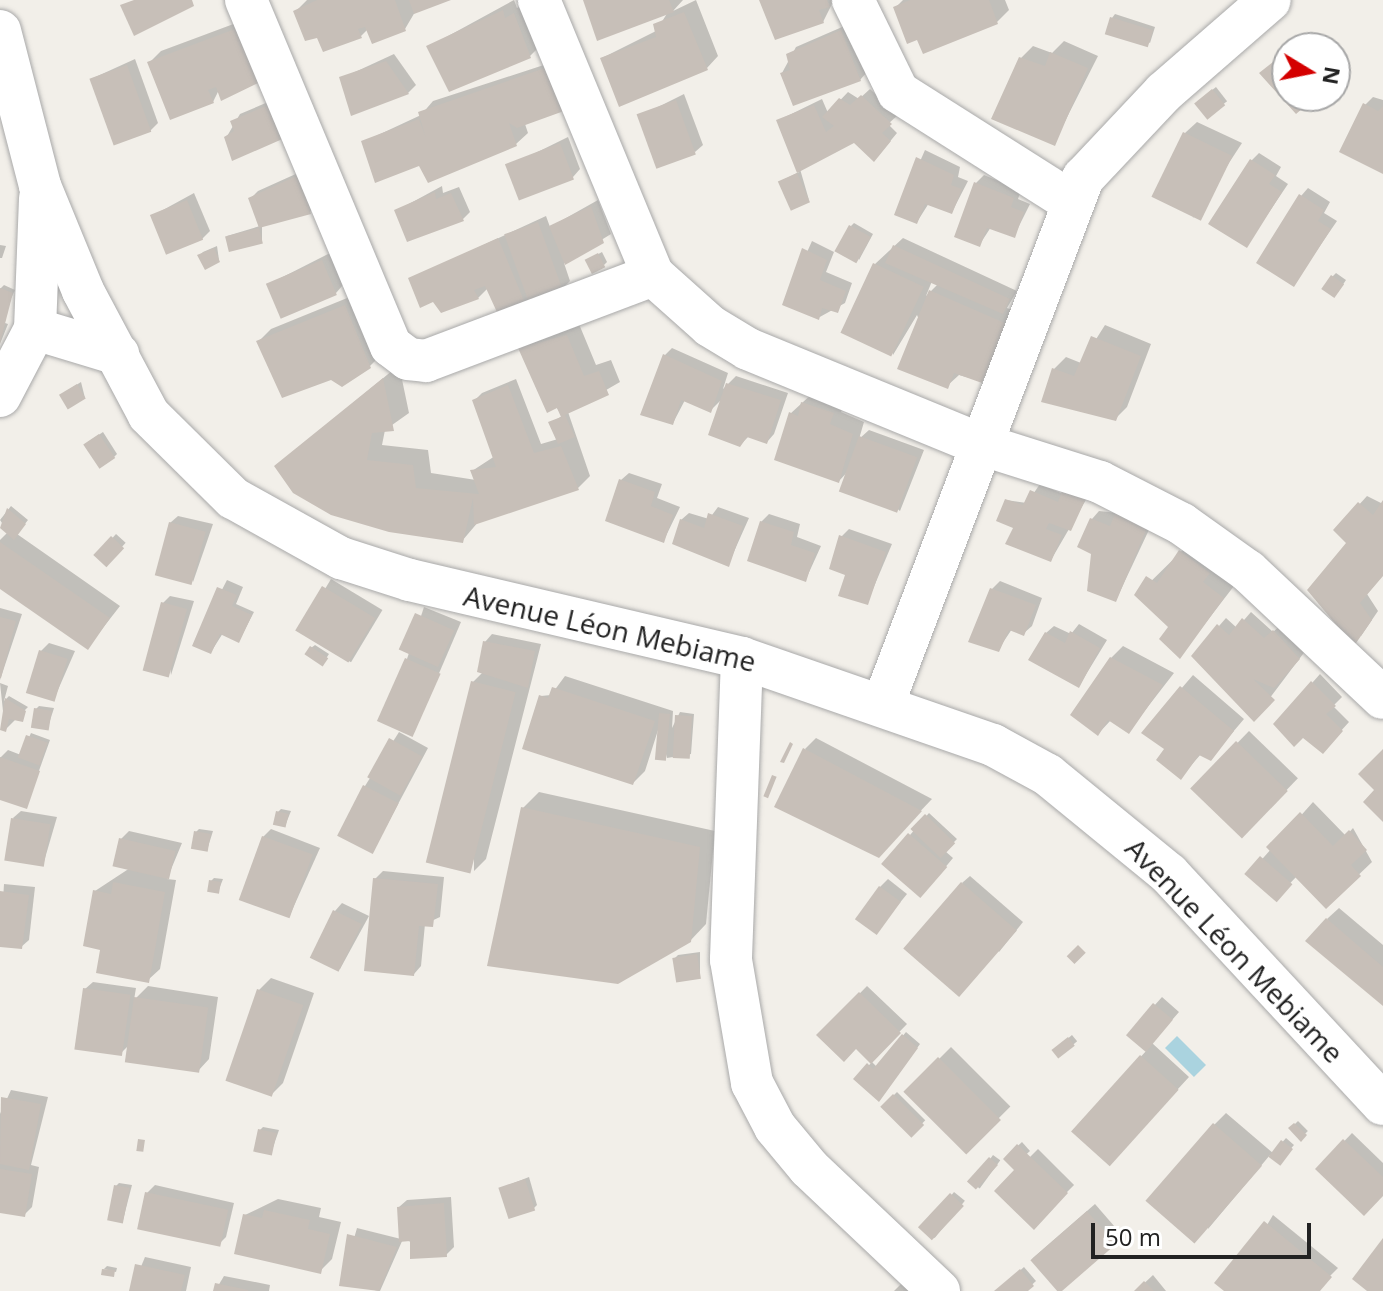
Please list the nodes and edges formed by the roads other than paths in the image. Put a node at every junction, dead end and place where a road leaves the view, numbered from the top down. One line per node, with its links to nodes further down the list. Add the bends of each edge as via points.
1 (246, 0): 8 (street, via 391,346 408,359 426,361)
2 (539, 0): 8 (street)
3 (853, 0): 7 (street, via 898,92)
4 (1270, 0): 7 (street, via 1121,136)
5 (0, 31): 6 (street, Avenue Léon Mebiame)
6 (40, 186): 9 (street); 10 (street, Avenue Léon Mebiame)
7 (1071, 202): 12 (street)
8 (653, 275): 12 (street, via 748,349)
9 (35, 329): 10 (street); 11 (street)
10 (118, 354): 13 (street, Avenue Léon Mebiame, via 149,415 190,459 233,498 341,558)
11 (0, 396)
12 (980, 444): 14 (street, via 1100,482 1182,524 1248,571); 15 (street)
13 (742, 658): 15 (street, Avenue Léon Mebiame); 17 (street, via 731,960 752,1083 775,1127 809,1168)
14 (1383, 698)
15 (884, 702): 16 (street, Avenue Léon Mebiame, via 993,745 1105,818 1169,874)
16 (1383, 1104)
17 (939, 1291)

